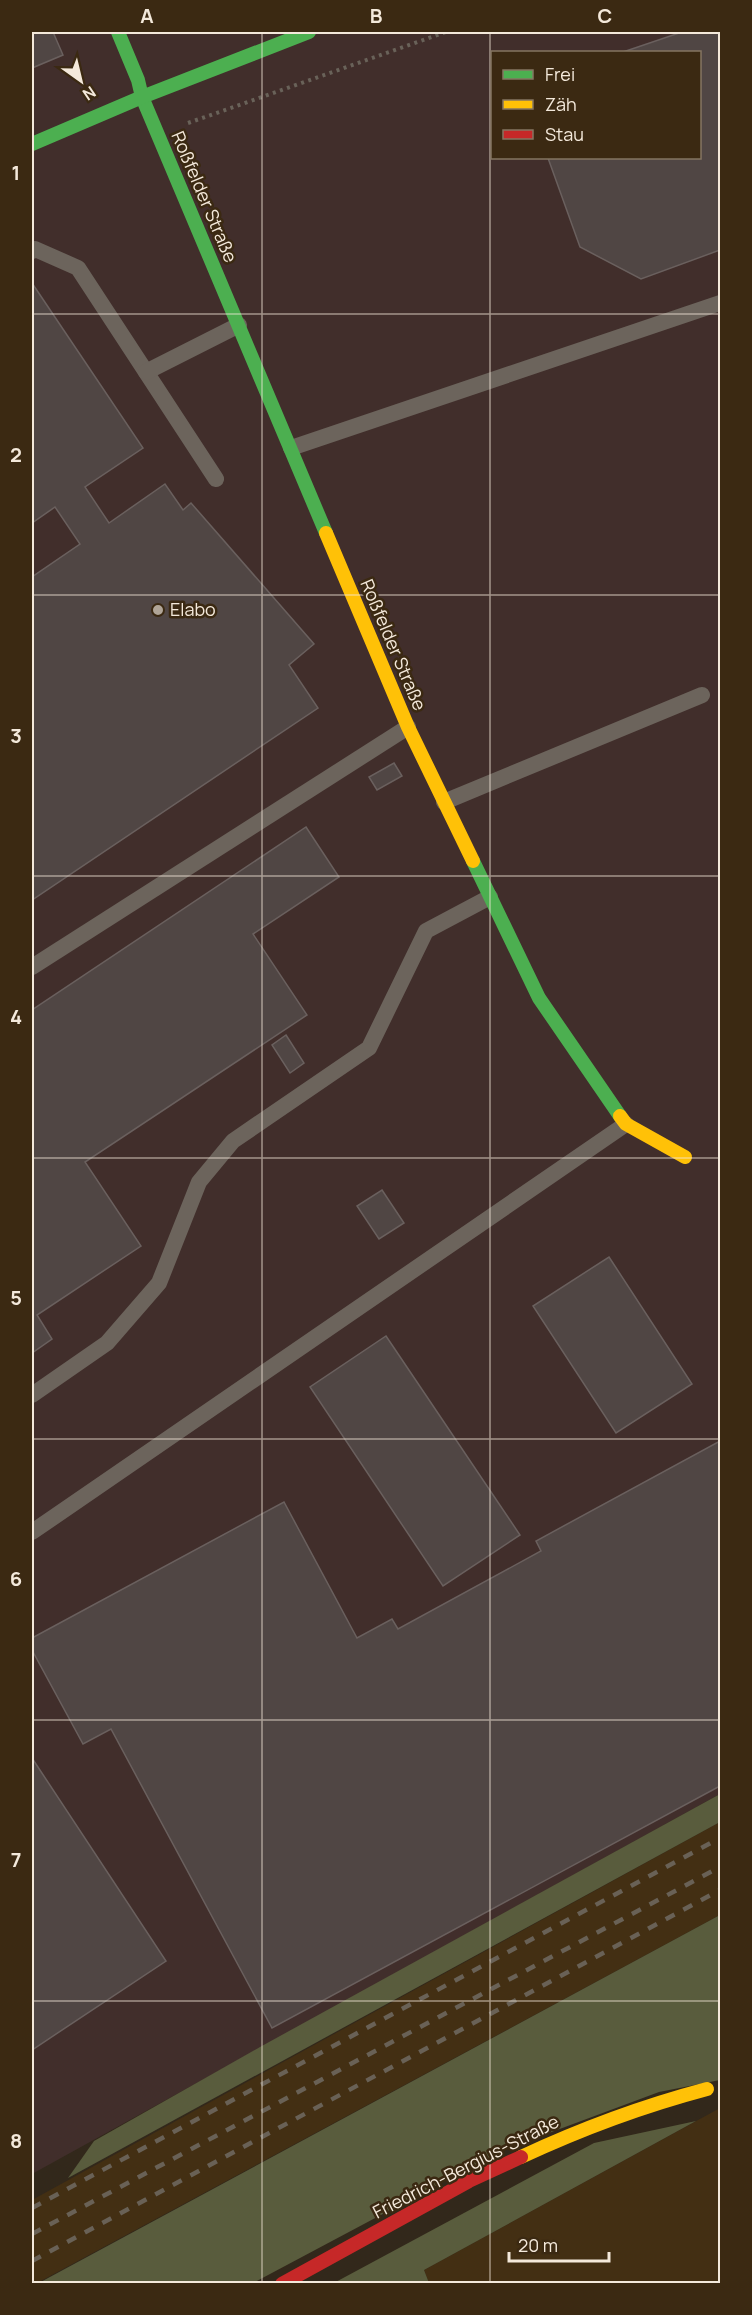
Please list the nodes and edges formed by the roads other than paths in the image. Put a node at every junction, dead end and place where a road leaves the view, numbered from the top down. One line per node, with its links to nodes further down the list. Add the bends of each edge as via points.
1 (118, 32): 3 (street, Roßfelder Straße)
2 (309, 32): 3 (street)
3 (142, 97): 4 (street); 7 (street, Roßfelder Straße)
4 (32, 144)
5 (32, 251): 8 (lane, via 78,268)
6 (720, 303): 9 (lane)
7 (239, 325): 8 (lane); 9 (street, Roßfelder Straße)
8 (146, 372): 10 (lane)
9 (291, 448): 12 (street, Roßfelder Straße)
10 (216, 479)
11 (702, 694): 13 (lane)
12 (408, 727): 13 (street, Roßfelder Straße); 15 (lane)
13 (444, 802): 14 (street, Roßfelder Straße)
14 (490, 897): 16 (street, Roßfelder Straße, via 539,998); 18 (lane, via 426,932 369,1048 233,1141 199,1182 159,1283 107,1343)
15 (32, 967)
16 (626, 1124): 17 (street, Roßfelder Straße); 19 (lane)
17 (685, 1157)
18 (32, 1395)
19 (32, 1532)
20 (707, 2089): 21 (street, Friedrich-Bergius-Straße, via 568,2135 469,2181)
21 (282, 2283)

